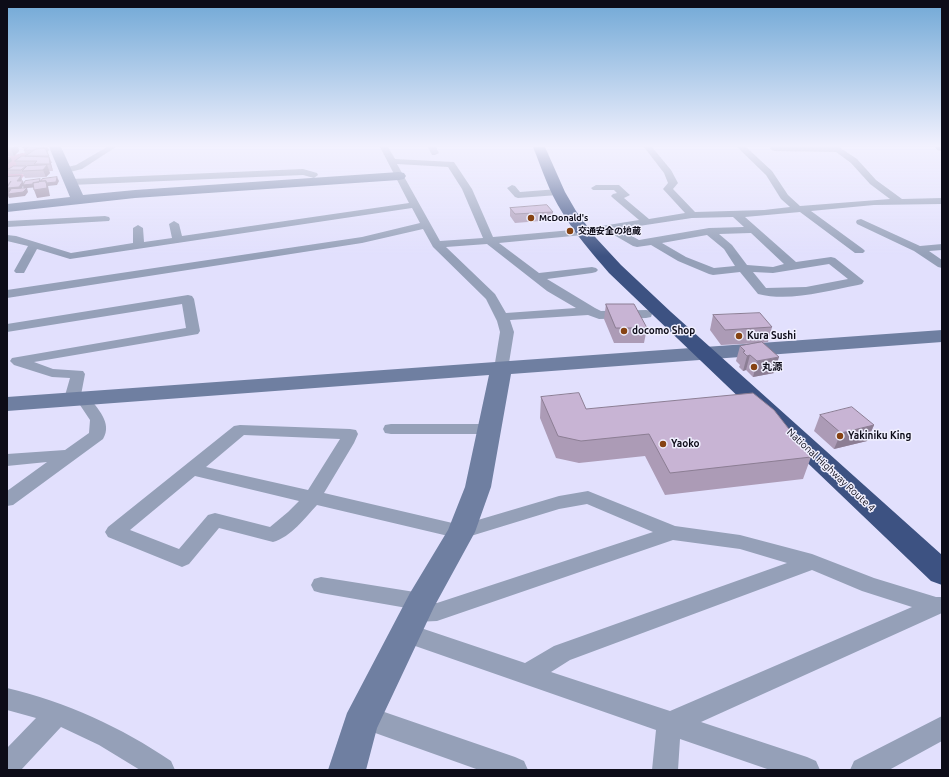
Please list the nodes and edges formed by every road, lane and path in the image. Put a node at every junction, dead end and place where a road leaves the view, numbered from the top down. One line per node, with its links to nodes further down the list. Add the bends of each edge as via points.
1 (72, 183): 13 (street)
2 (219, 183): 13 (street)
3 (259, 183): 13 (street)
4 (403, 183): 18 (street)
5 (463, 183): 37 (street)
6 (554, 183): 12 (highway, National Highway Route 4)
7 (673, 183): 23 (street, via 668,189)
8 (775, 183): 21 (street, via 784,197)
9 (875, 183): 14 (street)
10 (512, 188): 12 (street, via 518,195)
11 (596, 188): 25 (street, via 616,187 625,195 616,196)
12 (558, 192): 34 (highway, National Highway Route 4)
13 (77, 197): 17 (street); 19 (street)
14 (899, 201): 15 (street); 21 (street)
15 (930, 201): 16 (street); 20 (street)
16 (942, 201)
17 (7, 204)
18 (414, 204): 29 (street); 36 (street)
19 (7, 208)
20 (942, 208)
21 (800, 210): 22 (street); 44 (street)
22 (736, 214): 23 (street); 32 (street)
23 (692, 215): 25 (street)
24 (105, 219): 27 (street)
25 (646, 221): 31 (street)
26 (861, 222): 43 (street)
27 (7, 224)
28 (174, 224): 36 (street)
29 (427, 225): 40 (street); 51 (street, via 362,240)
30 (138, 228): 41 (street)
31 (609, 228): 34 (street); 38 (street, via 637,244)
32 (754, 230): 33 (street); 46 (street)
33 (709, 231): 38 (street); 47 (street, via 728,247)
34 (583, 232): 37 (street); 57 (highway, National Highway Route 4, via 632,286)
35 (8, 239): 39 (street)
36 (178, 240): 41 (street)
37 (490, 241): 40 (street); 50 (street)
38 (652, 242): 47 (street, via 682,259 713,272)
39 (34, 245): 41 (street, via 70,256); 49 (street)
40 (436, 245): 54 (street, via 491,297)
41 (139, 246)
42 (942, 247): 43 (street)
43 (918, 249): 45 (street)
44 (859, 251)
45 (942, 265)
46 (793, 266): 47 (street, via 773,270); 47 (street, via 831,260 858,281 806,291 762,290)
47 (743, 268)
48 (592, 270): 50 (street)
49 (20, 271)
50 (537, 277): 52 (street)
51 (7, 294)
52 (590, 311): 53 (street, via 600,315); 54 (street)
53 (646, 314)
54 (502, 317): 59 (street, via 507,332)
55 (7, 328): 58 (street, via 188,299 192,331)
56 (942, 336): 57 (street)
57 (705, 354): 59 (street); 72 (highway, National Highway Route 4)
58 (12, 359): 60 (street, via 52,373 78,374)
59 (501, 369): 60 (street); 63 (street)
60 (78, 399): 61 (street); 64 (street, via 98,420 97,435)
61 (7, 404)
62 (391, 429): 63 (street)
63 (490, 429): 69 (street, via 478,487)
64 (69, 455): 65 (street); 68 (street)
65 (7, 460)
66 (191, 470): 67 (street); 67 (street, via 240,430 350,434); 67 (street, via 115,532 182,559 214,520 273,535 295,517)
67 (312, 498): 69 (street)
68 (7, 500)
69 (460, 532): 70 (street, via 588,497); 75 (street)
70 (673, 533): 71 (street, via 740,542); 75 (street, via 437,612)
71 (812, 562): 74 (street, via 869,585); 76 (street, via 562,653)
72 (942, 573)
73 (321, 585): 75 (street)
74 (939, 605): 80 (street)
75 (414, 616): 76 (street); 79 (street)
76 (527, 674): 80 (street)
77 (7, 699): 78 (street)
78 (57, 714): 82 (street); 83 (street, via 90,728)
79 (364, 717): 84 (street); 85 (street)
80 (669, 724): 86 (street); 87 (street)
81 (942, 728): 88 (street)
82 (7, 766)
83 (162, 770)
84 (348, 770)
85 (515, 770)
86 (665, 770)
87 (807, 770)
88 (863, 770)

